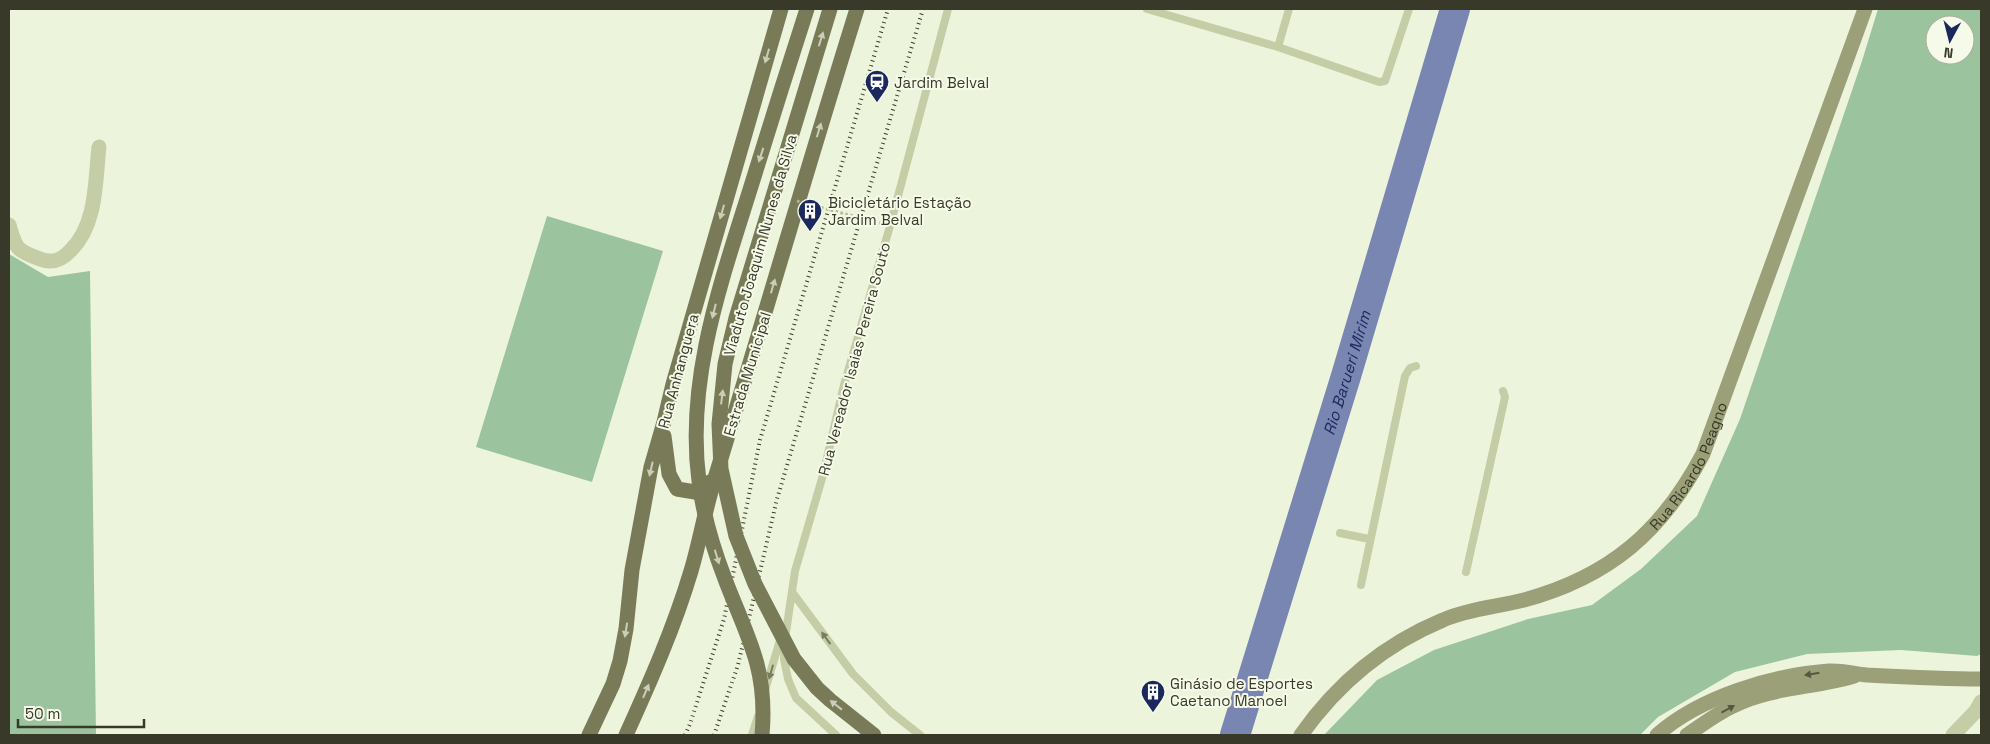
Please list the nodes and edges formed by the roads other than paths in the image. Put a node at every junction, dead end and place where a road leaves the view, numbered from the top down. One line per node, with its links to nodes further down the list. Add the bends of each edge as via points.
1 (781, 9): 16 (main road, Rua Anhanguera, one-way to 16)
2 (807, 9): 30 (main road, Viaduto Joaquim Nunes da Silva, one-way to 30, bridge, via 727,261 703,355 697,410 697,458 702,497 724,577 757,663 762,690)
3 (830, 9): 32 (main road, Viaduto Joaquim Nunes da Silva, one-way to 3, bridge, via 817,688 794,659 746,565 731,520 721,469 718,424 725,364 734,328)
4 (857, 9): 17 (main road, Estrada Municipal, one-way to 4)
5 (948, 9): 22 (lane, Rua Vereador Isaias Pereira Souto, via 844,385)
6 (1147, 9): 10 (lane)
7 (1289, 9): 11 (lane)
8 (1409, 9): 11 (lane, via 1383,82)
9 (1864, 9): 34 (street, Rua Ricardo Peagno, via 1703,454 1671,507 1613,562 1569,585 1525,600 1445,619 1404,638 1342,685)
10 (1160, 10): 11 (lane)
11 (1278, 47)
12 (99, 147): 13 (street, via 92,209 84,233 64,257 53,262 28,254 15,245)
13 (9, 225)
14 (1416, 366): 19 (lane, via 1410,368 1405,376)
15 (1503, 391): 20 (lane, via 1505,397)
16 (664, 422): 17 (main road, via 666,462 677,489 695,492); 27 (main road, Rua Anhanguera, one-way to 27, via 638,533 620,661)
17 (714, 479): 28 (main road, Estrada Municipal, one-way to 17, via 670,632 691,572)
18 (1340, 533): 19 (lane)
19 (1369, 539): 21 (lane)
20 (1466, 572)
21 (1361, 585)
22 (792, 592): 23 (lane, Rua Vereador Isaias Pereira Souto); 33 (lane, one-way to 22, via 852,674)
23 (790, 608): 29 (lane, one-way to 29); 31 (lane, Rua Vereador Isaias Pereira Souto, via 784,659 790,687 796,698)
24 (1860, 674): 25 (street); 35 (street, one-way to 35, via 1831,670 1764,682 1728,693); 36 (street, one-way to 24, via 1734,705 1772,693 1836,682)
25 (1981, 679)
26 (1981, 702): 37 (street)
27 (589, 735)
28 (626, 735)
29 (752, 735)
30 (762, 735)
31 (836, 735)
32 (874, 735)
33 (920, 735)
34 (1301, 735)
35 (1657, 735)
36 (1687, 735)
37 (1953, 735)

